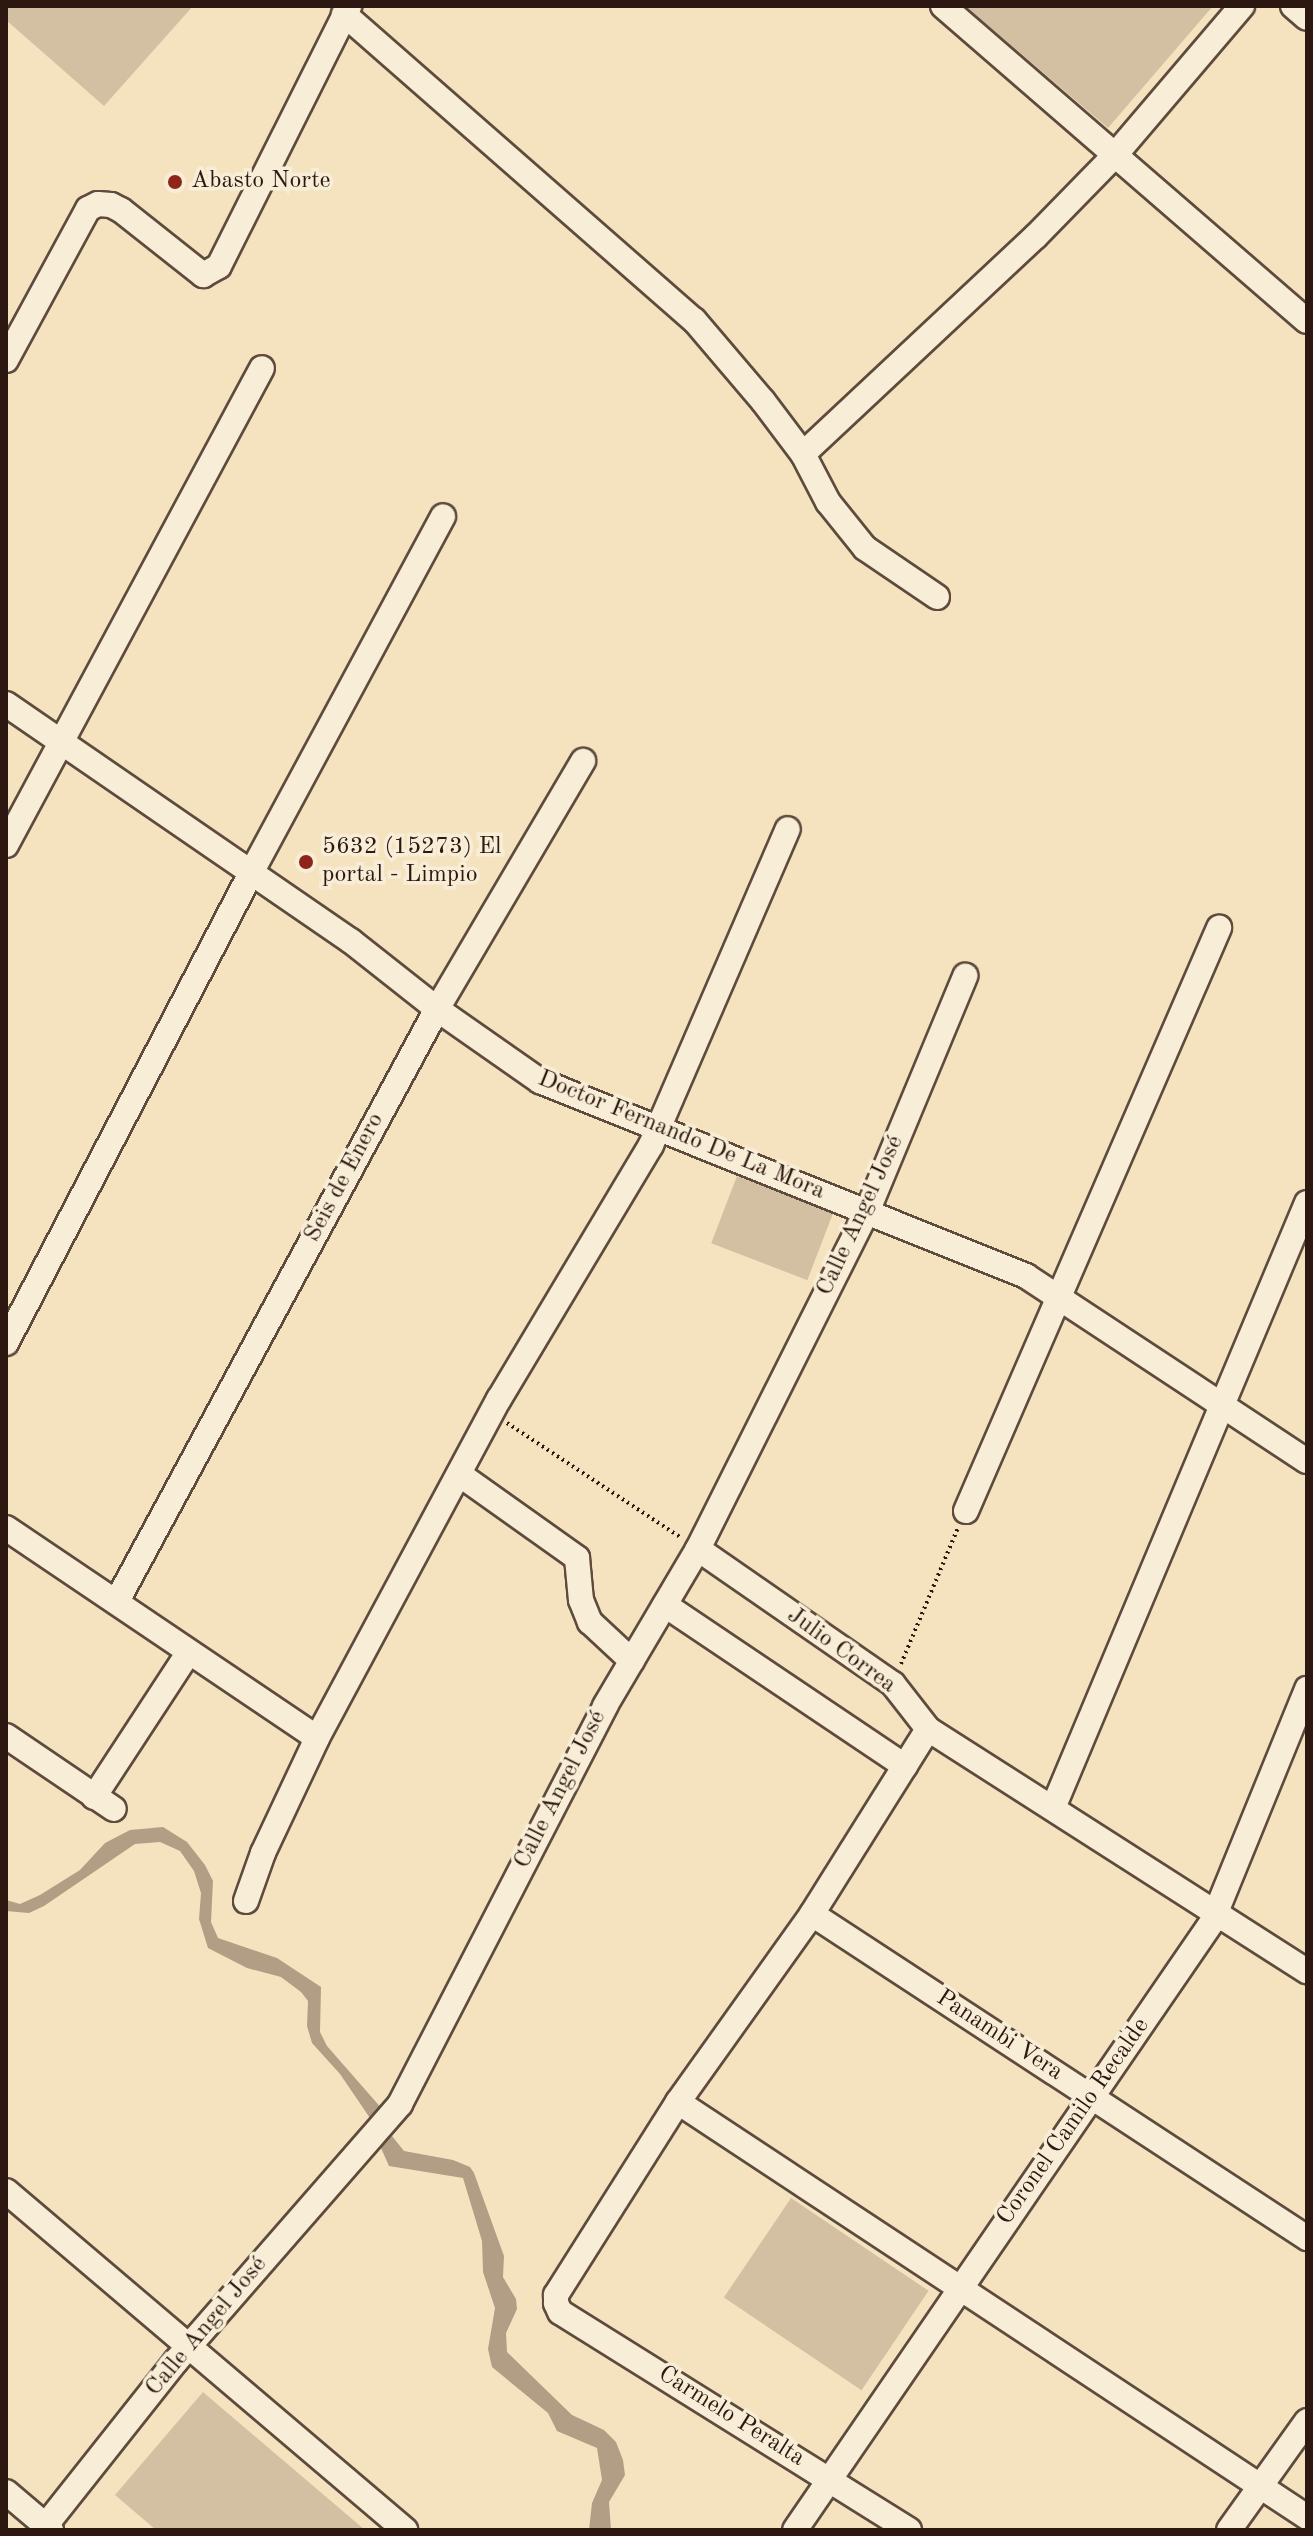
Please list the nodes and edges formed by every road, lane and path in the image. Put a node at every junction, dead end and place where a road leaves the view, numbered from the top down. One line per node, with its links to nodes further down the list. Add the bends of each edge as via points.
1 (943, 6): 6 (street)
2 (1242, 6): 6 (street)
3 (1293, 6): 5 (street)
4 (346, 10): 8 (street, via 219,266 203,275 111,205 98,204 88,209); 10 (street, via 665,292 723,350)
5 (1307, 18)
6 (1115, 155): 7 (street); 10 (street, via 929,339)
7 (1307, 321)
8 (6, 360)
9 (262, 368): 14 (street)
10 (803, 454): 12 (street, via 828,502 865,548)
11 (443, 516): 18 (street)
12 (937, 597)
13 (6, 704): 14 (street, Doctor Fernando De La Mora)
14 (61, 742): 17 (street); 18 (street, Doctor Fernando De La Mora)
15 (583, 761): 21 (street, Seis de Enero)
16 (788, 829): 22 (street)
17 (6, 845)
18 (251, 873): 21 (street, Doctor Fernando De La Mora, via 351,941); 26 (street)
19 (1219, 928): 25 (street)
20 (965, 976): 24 (street, Calle Angel José)
21 (437, 1009): 22 (street, Doctor Fernando De La Mora, via 540,1081); 34 (street, Seis de Enero)
22 (657, 1128): 24 (street, Doctor Fernando De La Mora); 28 (street)
23 (1307, 1203): 27 (street)
24 (867, 1212): 25 (street, Doctor Fernando De La Mora, via 1026,1276); 33 (street, Calle Angel José)
25 (1061, 1298): 27 (street, Doctor Fernando De La Mora); 31 (street)
26 (6, 1343)
27 (1222, 1403): 29 (street, Doctor Fernando De La Mora); 44 (street)
28 (492, 1413): 30 (street); 33 (path)
29 (1307, 1461)
30 (459, 1474): 37 (street, via 577,1558 581,1600 590,1622); 42 (street)
31 (966, 1511): 38 (path)
32 (6, 1528): 34 (street)
33 (698, 1549): 35 (street, Calle Angel José); 38 (street, Julio Correa)
34 (117, 1601): 36 (street)
35 (665, 1605): 37 (street, Calle Angel José); 43 (street)
36 (189, 1652): 41 (street, via 104,1803); 42 (street)
37 (632, 1661): 54 (street, Calle Angel José, via 400,2104)
38 (893, 1684): 40 (street, Julio Correa)
39 (1307, 1689): 46 (street, Coronel Camilo Recalde)
40 (928, 1729): 43 (street); 44 (street, Julio Correa)
41 (6, 1736)
42 (317, 1738): 45 (street)
43 (905, 1766): 47 (street)
44 (1053, 1808): 46 (street, Julio Correa)
45 (246, 1901)
46 (1216, 1913): 48 (street, Julio Correa); 49 (street, Coronel Camilo Recalde)
47 (812, 1914): 49 (street, Panambi Vera); 50 (street)
48 (1307, 1971)
49 (1091, 2097): 52 (street, Panambi Vera); 53 (street, Coronel Camilo Recalde)
50 (678, 2102): 53 (street); 56 (street, Carmelo Peralta, via 556,2295 556,2303 560,2312)
51 (6, 2191): 54 (street)
52 (1307, 2238)
53 (960, 2287): 56 (street, Coronel Camilo Recalde); 57 (street)
54 (190, 2345): 60 (street, Calle Angel José); 61 (street)
55 (1307, 2421): 57 (street)
56 (830, 2478): 62 (street, Coronel Camilo Recalde); 63 (street, Carmelo Peralta)
57 (1260, 2486): 59 (street); 64 (street)
58 (6, 2492): 60 (street)
59 (1307, 2517)
60 (46, 2528)
61 (405, 2530)
62 (795, 2530)
63 (909, 2530)
64 (1229, 2530)

